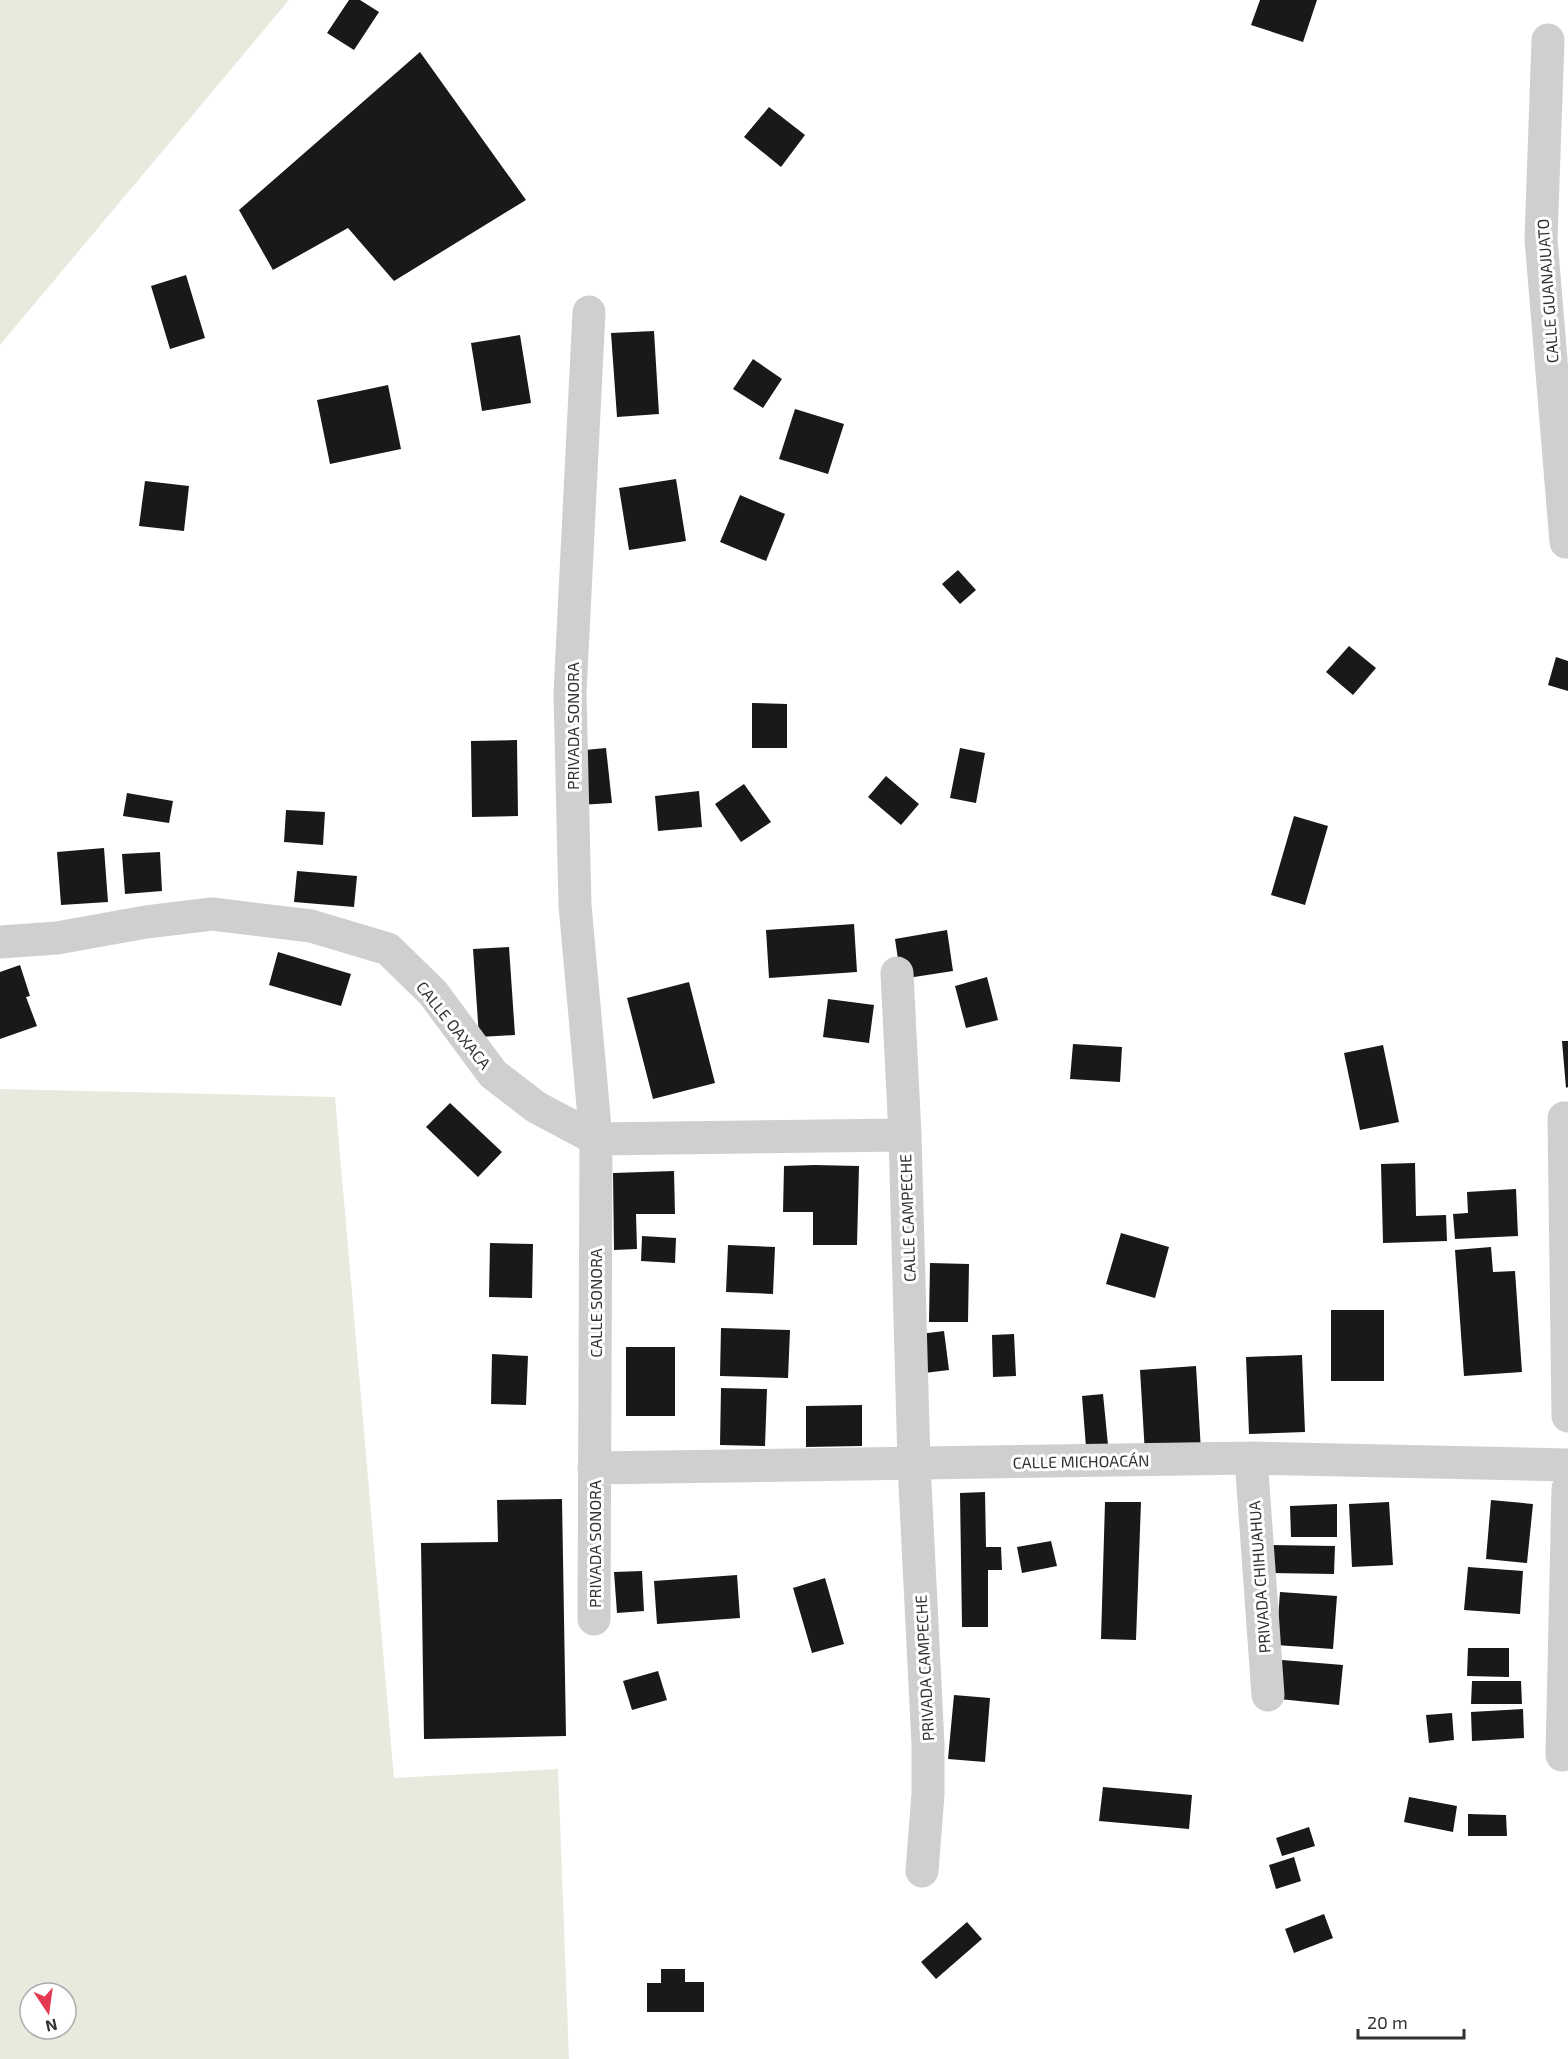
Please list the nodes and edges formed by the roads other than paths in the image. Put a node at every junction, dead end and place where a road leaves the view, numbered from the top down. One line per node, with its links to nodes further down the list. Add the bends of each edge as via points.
1 (1548, 40): 2 (street, CALLE GUANAJUATO)
2 (1554, 238): 4 (street, CALLE GUANAJUATO)
3 (589, 312): 9 (street, PRIVADA SONORA, via 570,693 575,905)
4 (1567, 542)
5 (0, 942): 9 (street, CALLE OAXACA, via 57,938 212,914 311,926 388,950 433,993 493,1074 536,1107)
6 (897, 973): 8 (street, CALLE CAMPECHE)
7 (1566, 1118): 10 (street)
8 (905, 1135): 9 (street, CALLE OAXACA); 12 (street, CALLE CAMPECHE)
9 (596, 1138): 14 (street, CALLE SONORA)
10 (1568, 1416)
11 (1251, 1458): 12 (street, CALLE MICHOACÁN); 13 (street, CALLE MICHOACÁN); 17 (street, PRIVADA CHIHUAHUA)
12 (914, 1464): 14 (street, CALLE MICHOACÁN); 19 (street, PRIVADA CAMPECHE, via 928,1744)
13 (1568, 1465)
14 (594, 1468): 16 (street, PRIVADA SONORA)
15 (1568, 1489): 18 (street)
16 (594, 1619)
17 (1268, 1695)
18 (1562, 1755)
19 (922, 1871)

